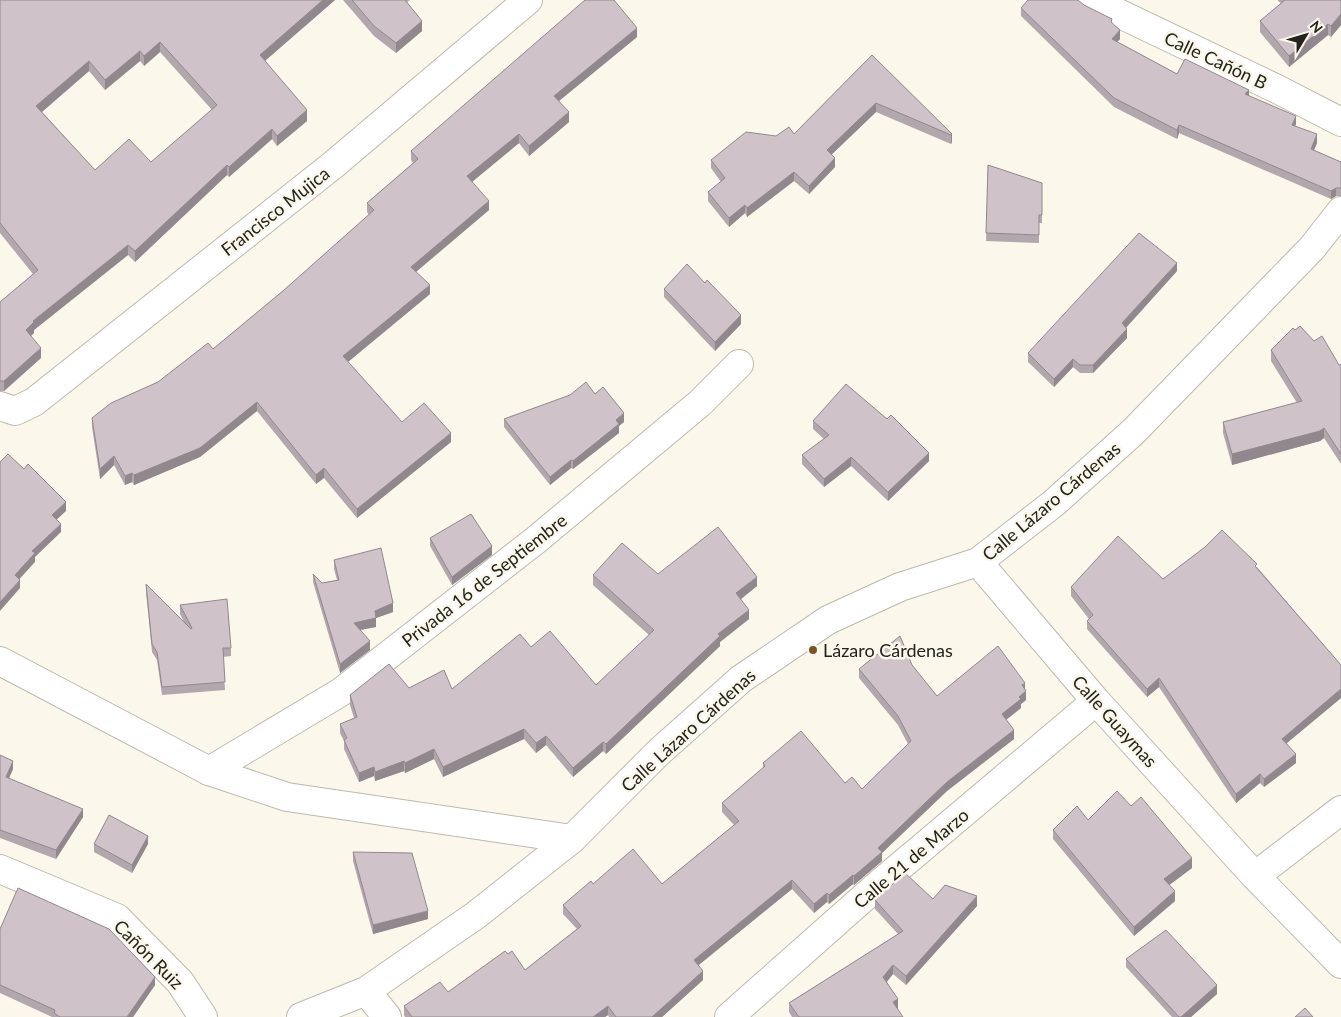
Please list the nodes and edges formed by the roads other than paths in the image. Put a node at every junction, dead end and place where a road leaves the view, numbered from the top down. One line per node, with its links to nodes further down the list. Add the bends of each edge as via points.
1 (528, 0): 6 (street, Francisco Mujica, via 318,177 34,402)
2 (1090, 0): 3 (street, Calle Cañón B)
3 (1341, 122)
4 (1341, 211): 7 (street, Calle Lázaro Cárdenas, via 1312,248 1133,432 1054,503)
5 (739, 364): 10 (street, Privada 16 de Septiembre, via 700,403 544,533 341,692)
6 (8, 408)
7 (978, 562): 9 (street, Calle Guaymas); 12 (street, Calle Lázaro Cárdenas, via 900,587 828,620 741,679 659,752)
8 (0, 661): 10 (street)
9 (1096, 701): 14 (street, Calle Guaymas); 20 (street, Calle 21 de Marzo, via 878,885)
10 (209, 770): 12 (street, via 287,797)
11 (1341, 810): 14 (street)
12 (572, 839): 16 (street, Calle Lázaro Cárdenas, via 476,915)
13 (0, 870): 17 (street, Cañón Ruiz, via 117,918 180,982)
14 (1256, 876): 15 (street, Calle Guaymas)
15 (1341, 964)
16 (366, 991): 18 (street, Calle Lázaro Cárdenas); 19 (street)
17 (203, 1017)
18 (301, 1017)
19 (387, 1017)
20 (729, 1017)

